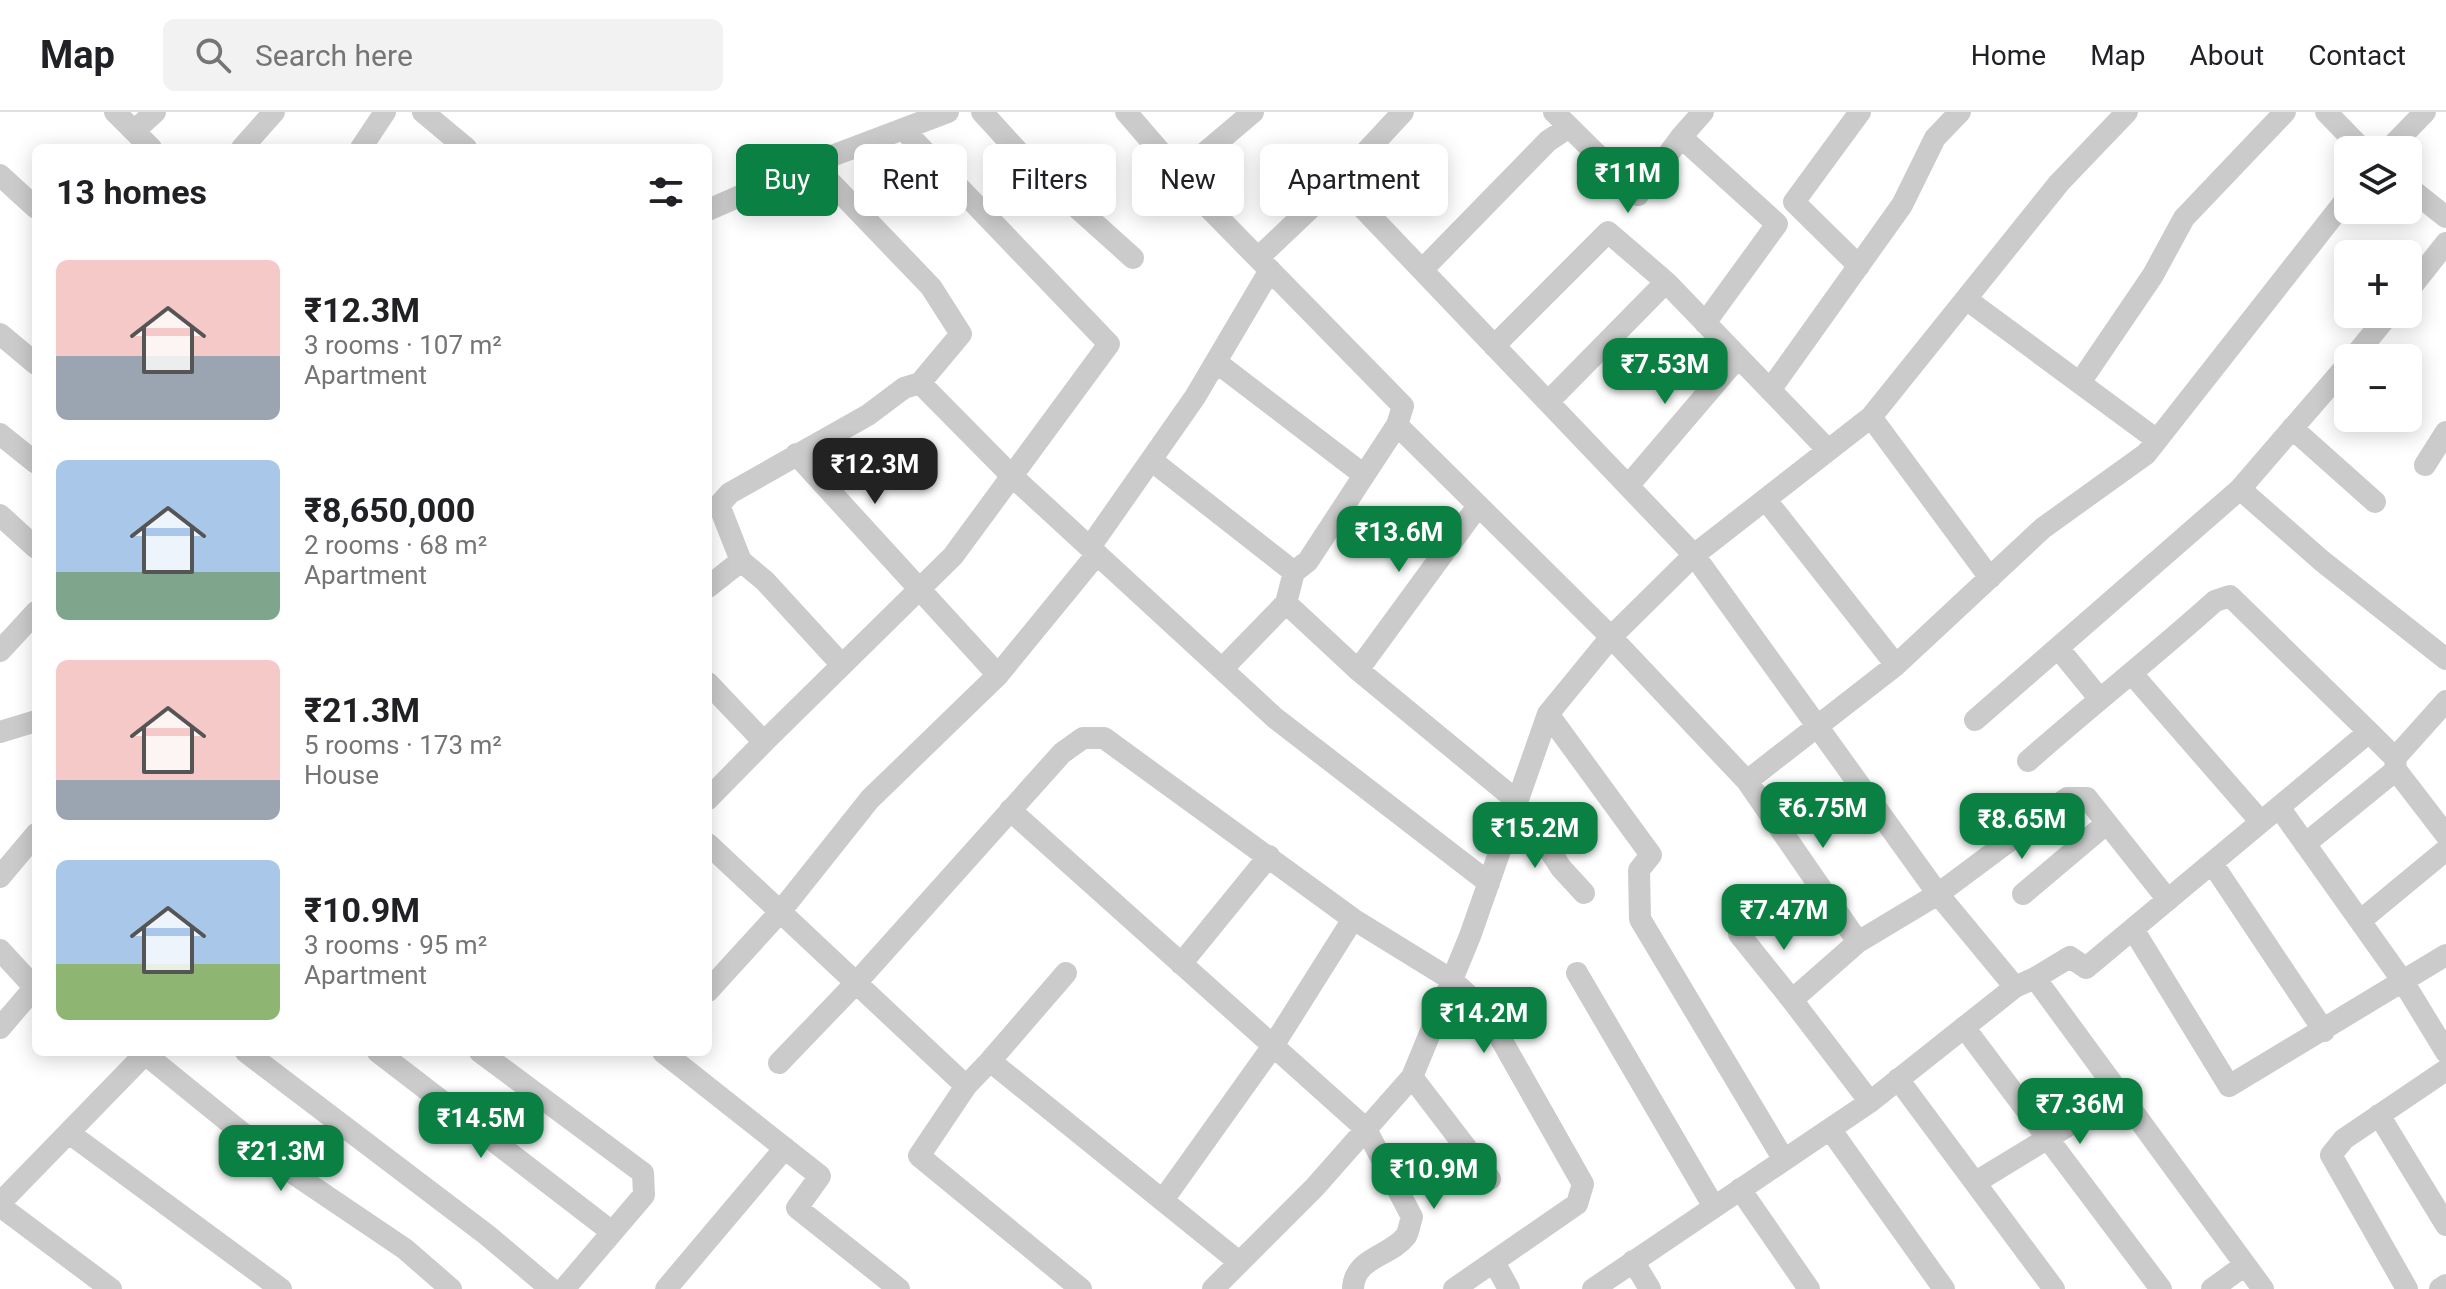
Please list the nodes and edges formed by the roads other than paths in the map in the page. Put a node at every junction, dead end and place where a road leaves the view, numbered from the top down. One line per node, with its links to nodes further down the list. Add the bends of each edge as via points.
1 (115, 112): 20 (street)
2 (155, 112): 20 (street)
3 (274, 112): 25 (street)
4 (385, 112): 26 (street)
5 (423, 112): 27 (street)
6 (948, 112): 19 (street)
7 (982, 112): 46 (street, via 1034,169)
8 (1126, 112): 28 (street)
9 (1253, 112): 29 (street)
10 (1403, 112): 30 (street)
11 (1703, 112): 23 (street)
12 (1860, 112): 36 (street)
13 (1960, 112): 48 (street, via 1935,138 1902,205)
14 (2127, 112): 52 (street, via 2059,183)
15 (2285, 112): 62 (street, via 2184,218 2153,275)
16 (2326, 112): 21 (street)
17 (2425, 112): 22 (street)
18 (1562, 120): 23 (street, via 1638,195); 49 (street, via 1548,141)
19 (903, 129): 31 (street); 78 (street, via 1109,344)
20 (134, 131): 24 (street)
21 (2349, 136)
22 (2402, 136)
23 (1681, 137): 44 (street)
24 (147, 144)
25 (246, 144)
26 (364, 144)
27 (461, 144)
28 (1154, 144)
29 (1215, 144)
30 (1373, 144)
31 (838, 154)
32 (0, 175): 37 (street)
33 (838, 190): 63 (street, via 931,287 961,334)
34 (736, 198): 38 (street)
35 (2422, 198): 43 (street)
36 (1794, 202): 44 (street); 48 (street)
37 (32, 204)
38 (712, 208)
39 (2334, 215): 71 (street)
40 (1219, 216): 47 (street)
41 (1307, 216): 47 (street)
42 (1370, 216): 49 (street)
43 (2446, 217)
44 (1777, 224): 53 (street)
45 (2446, 243): 50 (street)
46 (1133, 258)
47 (1264, 264): 60 (street); 67 (street, via 1403,406)
48 (1859, 266): 64 (street)
49 (1422, 270): 57 (street)
50 (2422, 273)
51 (1666, 282): 53 (street); 57 (street, via 1608,232); 65 (street)
52 (1966, 299): 62 (street); 66 (street)
53 (1705, 323): 58 (street)
54 (2378, 328): 56 (street)
55 (0, 334): 59 (street)
56 (2364, 344)
57 (1494, 346): 65 (street)
58 (1738, 357): 64 (street); 79 (street)
59 (32, 361)
60 (1216, 362): 75 (street); 77 (street)
61 (2334, 380): 68 (street)
62 (2081, 381): 71 (street)
63 (920, 383): 73 (street); 78 (street)
64 (1770, 390): 72 (street)
65 (1548, 402): 79 (street)
66 (1871, 417): 72 (street); 90 (street)
67 (1397, 425): 77 (street); 83 (street)
68 (2292, 428): 80 (street); 82 (street)
69 (2446, 432): 76 (street)
70 (0, 434): 74 (street)
71 (2157, 440): 90 (street, via 2146,454 2043,528)
72 (1828, 450): 81 (street)
73 (796, 454): 88 (street, via 719,505); 92 (street)
74 (32, 460)
75 (1151, 460): 86 (street); 89 (street)
76 (2425, 465)
77 (1364, 475): 89 (street, via 1308,561)
78 (1012, 476): 86 (street); 92 (street, via 953,556)
79 (1628, 486): 87 (street)
80 (2240, 489): 96 (street); 98 (street)
81 (1766, 500): 87 (street); 100 (street)
82 (2375, 502)
83 (1478, 506): 95 (street); 102 (street)
84 (0, 515): 85 (street)
85 (32, 544)
86 (1094, 550): 101 (street); 103 (street)
87 (1694, 555): 95 (street); 111 (street)
88 (741, 561): 91 (street); 99 (street)
89 (1294, 572): 93 (street)
90 (1990, 578): 100 (street)
91 (712, 584)
92 (919, 589): 99 (street); 103 (street)
93 (1286, 603): 101 (street); 102 (street)
94 (32, 616): 97 (street)
95 (1611, 637): 108 (street); 117 (street)
96 (2059, 649): 106 (street); 109 (street)
97 (0, 651)
98 (2446, 659)
99 (842, 665): 114 (street)
100 (1896, 665): 111 (street)
101 (1222, 669): 132 (street, via 1275,718)
102 (1358, 670): 120 (street)
103 (998, 675): 137 (street, via 870,799)
104 (2133, 675): 106 (street); 113 (street, via 2215,601 2230,596); 122 (street)
105 (712, 687): 114 (street)
106 (2099, 698): 115 (street)
107 (2446, 701): 116 (street)
108 (1548, 714): 120 (street); 181 (street, via 1651,855 1639,870 1640,919)
109 (1975, 720)
110 (32, 722): 112 (street)
111 (1817, 727): 117 (street); 134 (street)
112 (0, 732)
113 (2369, 732): 116 (street); 119 (street)
114 (764, 742): 118 (street)
115 (2028, 761)
116 (2395, 764): 124 (street); 126 (street)
117 (1747, 781): 142 (street)
118 (712, 795)
119 (2279, 807): 122 (street); 126 (street)
120 (1514, 809): 132 (street); 133 (street)
121 (1010, 810): 129 (street, via 1062,753 1083,738 1104,738); 145 (street); 149 (street)
122 (2261, 822): 130 (street)
123 (2107, 823): 134 (street, via 2087,798 2067,798); 135 (street); 136 (street)
124 (2446, 835)
125 (32, 839): 131 (street)
126 (2305, 844): 139 (street)
127 (712, 848): 137 (street)
128 (2446, 850): 139 (street)
129 (1269, 856): 138 (street); 145 (street)
130 (2212, 863): 136 (street); 158 (street)
131 (0, 877)
132 (1489, 883): 148 (street)
133 (1584, 893)
134 (1938, 894): 142 (street); 150 (street)
135 (2023, 894)
136 (2168, 900): 140 (street)
137 (780, 912): 149 (street); 153 (street)
138 (1353, 919): 148 (street); 159 (street)
139 (2360, 921): 151 (street)
140 (2133, 929): 150 (street, via 2086,968 2070,957); 158 (street, via 2229,1086)
141 (1739, 934): 155 (street)
142 (1858, 942): 155 (street)
143 (0, 950): 152 (street)
144 (2446, 955): 151 (street)
145 (1181, 964): 159 (street)
146 (1066, 973): 167 (street)
147 (1577, 973): 187 (street)
148 (1452, 980): 170 (street); 192 (street, via 1485,1011 1583,1184 1577,1204)
149 (856, 983): 168 (street); 172 (street)
150 (2025, 983): 156 (street); 173 (street)
151 (2404, 983): 158 (street); 160 (street)
152 (32, 984)
153 (712, 987)
154 (32, 991): 157 (street)
155 (1792, 1000): 174 (street)
156 (1964, 1027): 171 (street); 179 (street)
157 (0, 1028)
158 (2324, 1031)
159 (1273, 1046): 176 (street); 185 (street)
160 (2446, 1052)
161 (143, 1056): 178 (street)
162 (150, 1056): 198 (street, via 288,1170 405,1249)
163 (251, 1056): 199 (street)
164 (383, 1056): 189 (street)
165 (485, 1056): 189 (street, via 643,1173 644,1195)
166 (668, 1056): 180 (street)
167 (990, 1061): 172 (street); 185 (street)
168 (779, 1063)
169 (2446, 1070): 175 (street)
170 (1412, 1077): 176 (street); 182 (street)
171 (1898, 1079): 174 (street); 183 (street)
172 (966, 1086): 203 (street, via 919,1156)
173 (2120, 1094): 179 (street); 193 (street)
174 (1870, 1102): 177 (street)
175 (2379, 1115): 188 (street); 215 (street, via 2331,1155)
176 (1366, 1129): 191 (street); 204 (street, via 1412,1217 1406,1235 1353,1277)
177 (1830, 1129): 181 (street); 210 (street)
178 (69, 1133): 186 (street); 197 (street)
179 (2046, 1139): 183 (street); 212 (street)
180 (785, 1148): 201 (street); 202 (street, via 820,1176 797,1208)
181 (1784, 1160): 184 (street)
182 (1490, 1179)
183 (1976, 1182): 211 (street)
184 (1740, 1189): 187 (street); 209 (street)
185 (1163, 1200): 191 (street)
186 (0, 1204): 196 (street)
187 (1714, 1207): 190 (street)
188 (2446, 1225)
189 (612, 1232): 200 (street)
190 (1633, 1261): 207 (street); 208 (street)
191 (1239, 1262): 194 (street)
192 (1495, 1264): 205 (street); 206 (street)
193 (2245, 1265): 213 (street); 214 (street)
194 (1223, 1285)
195 (2446, 1285): 216 (street)
196 (111, 1289)
197 (281, 1289)
198 (451, 1289)
199 (551, 1289)
200 (564, 1289)
201 (666, 1289)
202 (899, 1289)
203 (1081, 1289)
204 (1353, 1289)
205 (1454, 1289)
206 (1509, 1289)
207 (1593, 1289)
208 (1650, 1289)
209 (1809, 1289)
210 (1944, 1289)
211 (2054, 1289)
212 (2161, 1289)
213 (2212, 1289)
214 (2263, 1289)
215 (2407, 1289)
216 (2440, 1289)

